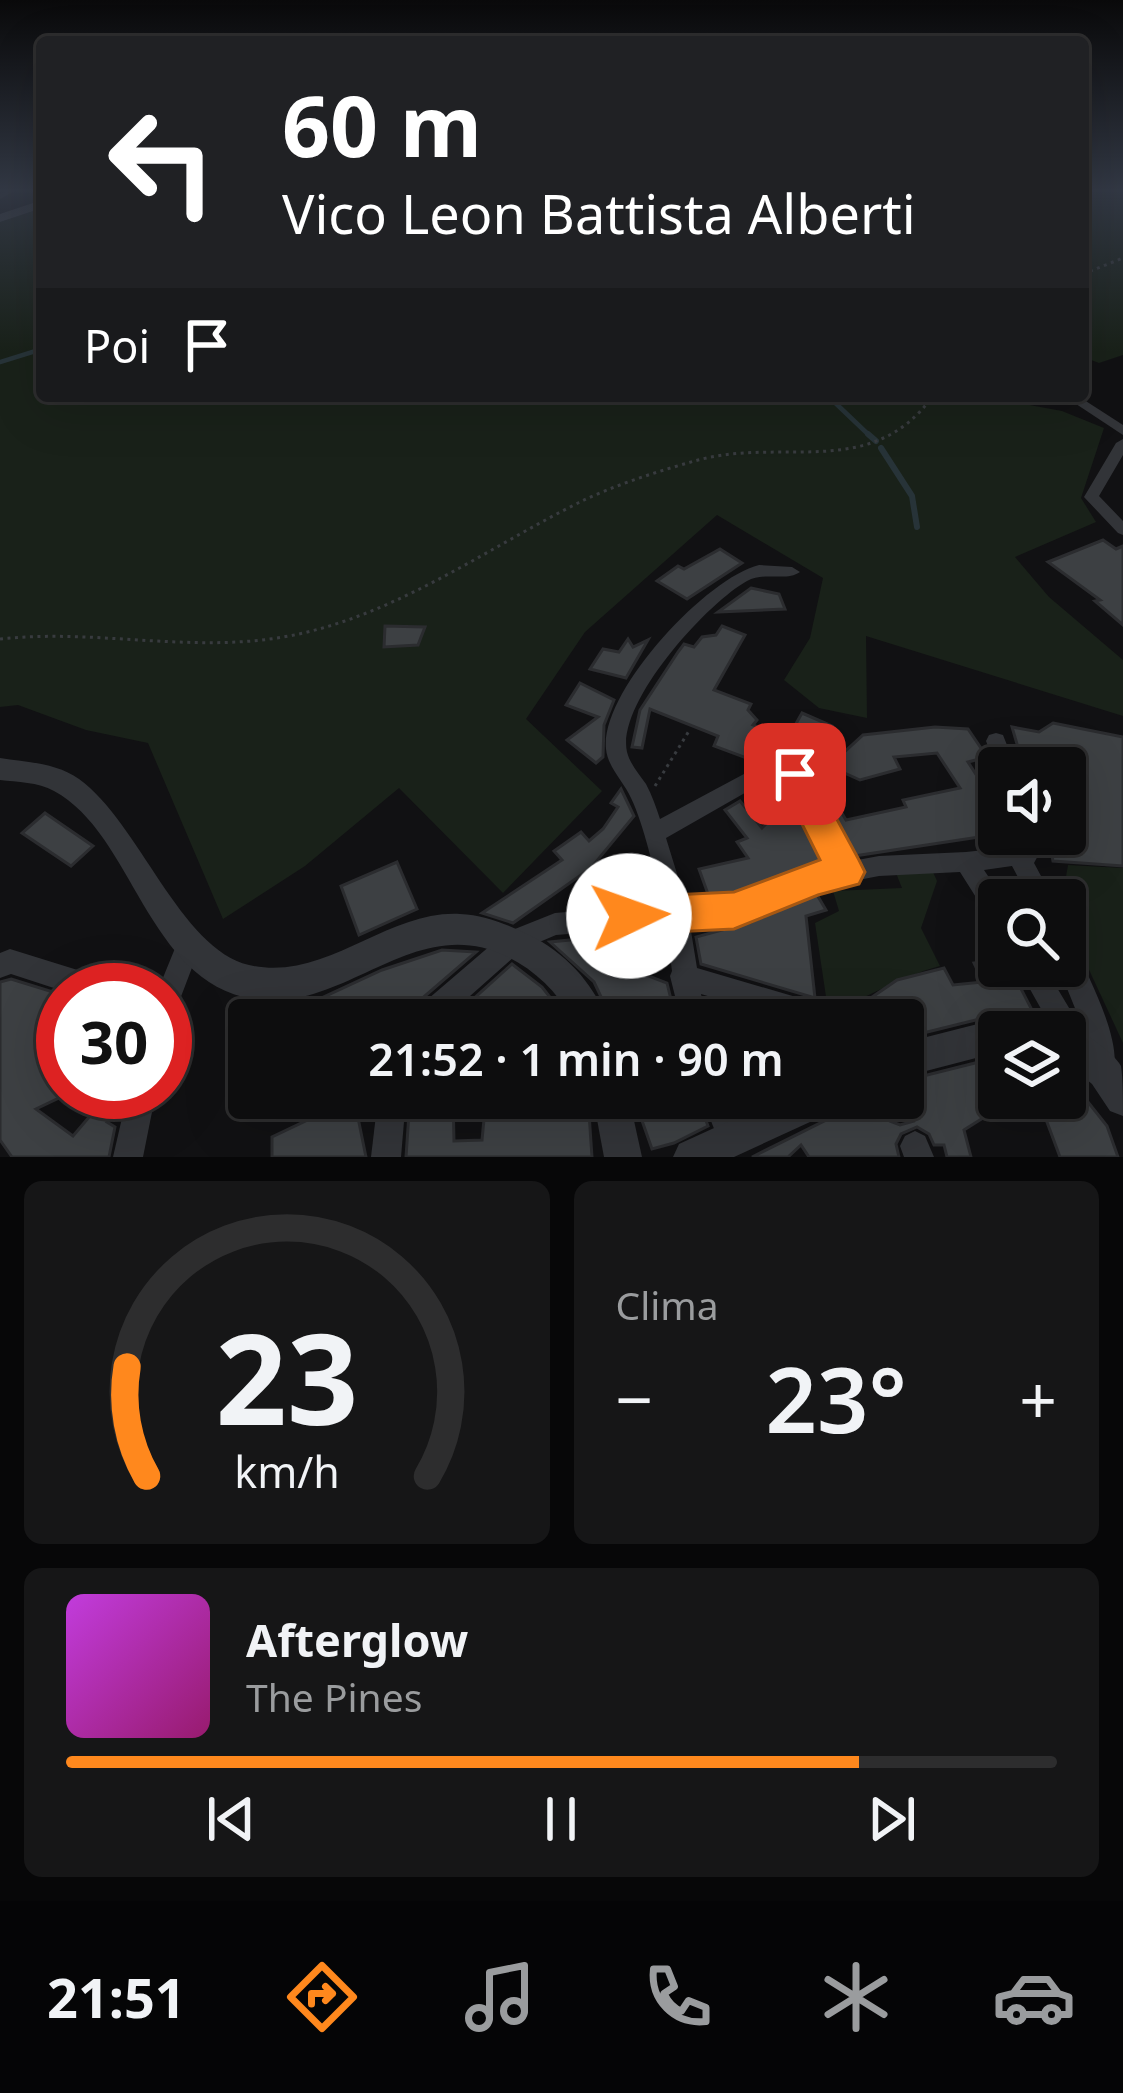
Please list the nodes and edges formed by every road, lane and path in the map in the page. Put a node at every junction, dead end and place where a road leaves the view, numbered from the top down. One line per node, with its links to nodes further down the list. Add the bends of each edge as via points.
1 (1123, 258): 2 (path)
2 (1089, 272)
3 (929, 402): 9 (path, via 871,447 702,459 581,501 434,585 303,633 225,646 56,632)
4 (1079, 402): 5 (street)
5 (1123, 431)
6 (1123, 443): 7 (street, via 1091,497)
7 (1123, 530)
8 (792, 572): 14 (street, via 764,568 742,576 681,629 635,691 620,715 615,747)
9 (0, 639)
10 (689, 731): 14 (path)
11 (996, 741): 12 (street)
12 (998, 747)
13 (0, 769): 24 (street, via 70,787 138,866)
14 (644, 802): 15 (street)
15 (653, 834): 19 (street, via 790,767); 22 (street)
16 (1027, 855): 17 (street)
17 (1024, 860): 18 (street, via 1010,854); 20 (street)
18 (966, 862): 19 (street); 21 (street)
19 (846, 872): 22 (street, via 734,910)
20 (1033, 879)
21 (978, 881)
22 (676, 913): 23 (street, via 583,918); 28 (street)
23 (514, 941): 24 (street, via 442,926 308,977 257,984 212,969); 30 (street); 31 (street, via 544,960)
24 (189, 944): 25 (street)
25 (182, 963)
26 (0, 966): 27 (street)
27 (36, 967)
28 (683, 976): 32 (street); 33 (street)
29 (1081, 987): 37 (street)
30 (447, 999)
31 (578, 999)
32 (689, 999)
33 (760, 999)
34 (978, 1041): 35 (street)
35 (924, 1055)
36 (1086, 1057): 37 (street)
37 (1113, 1085)
38 (136, 1119): 44 (street)
39 (390, 1119): 45 (street)
40 (615, 1119): 46 (street)
41 (724, 1119): 43 (street)
42 (775, 1119): 43 (street)
43 (732, 1139): 47 (street)
44 (128, 1157)
45 (386, 1157)
46 (623, 1157)
47 (692, 1157)

